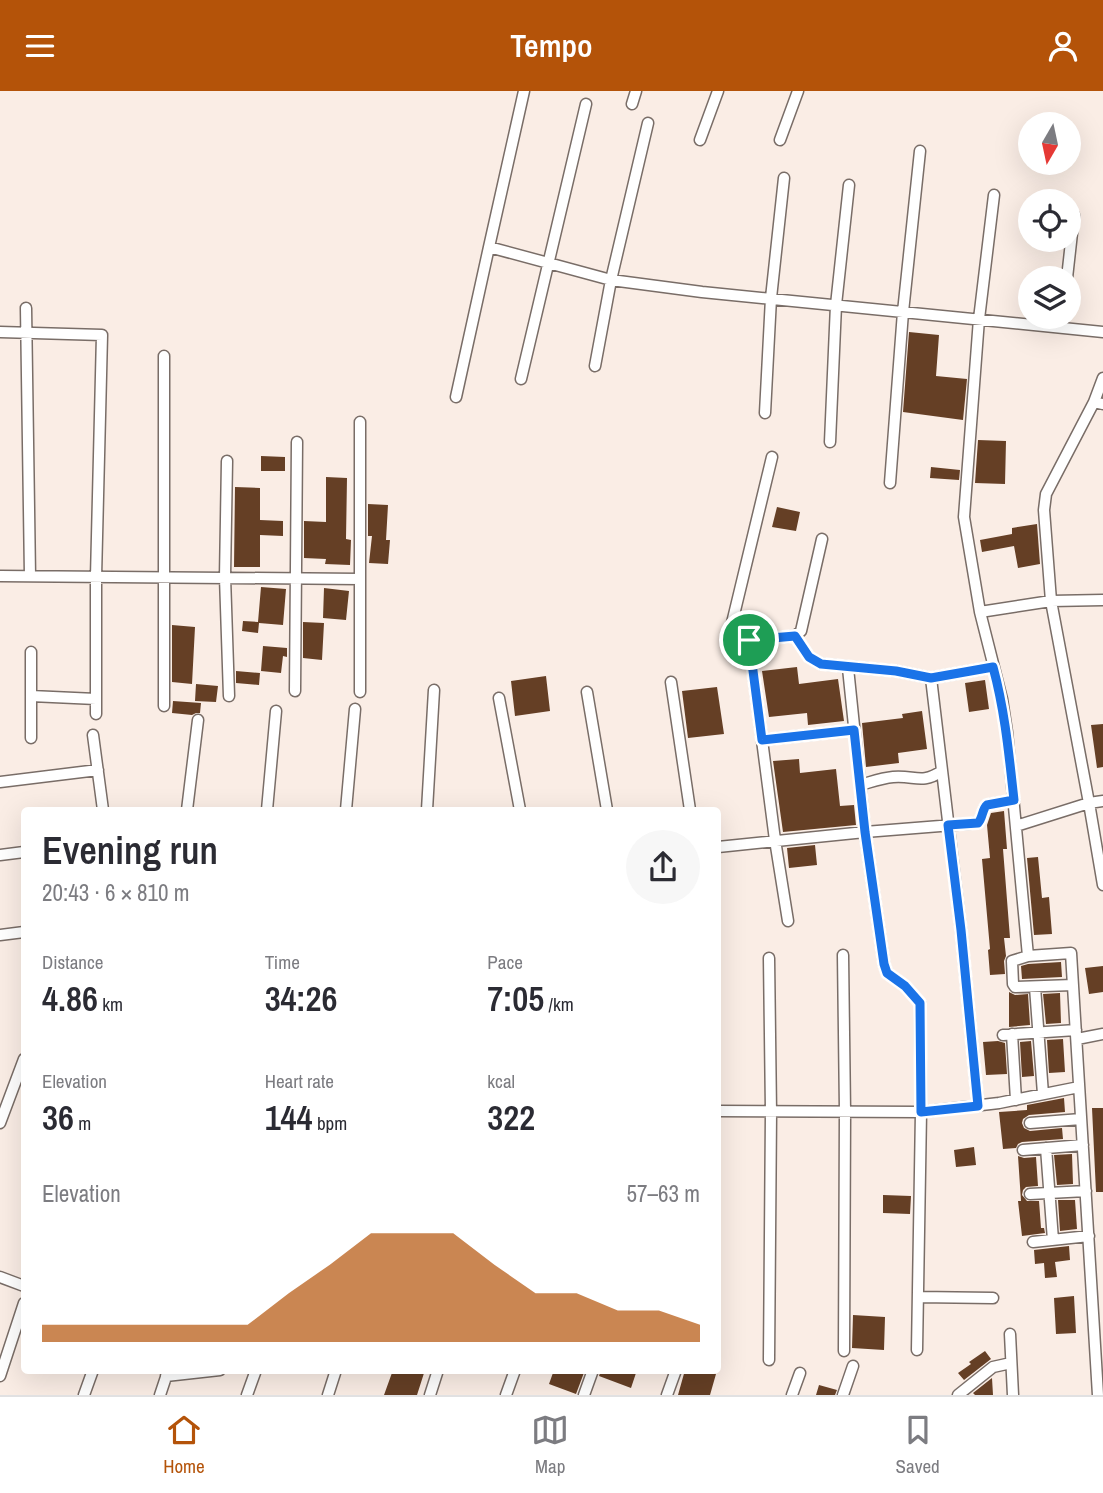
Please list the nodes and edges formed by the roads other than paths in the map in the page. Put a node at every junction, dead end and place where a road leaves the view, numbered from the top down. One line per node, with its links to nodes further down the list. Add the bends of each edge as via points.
1 (524, 91): 14 (street)
2 (636, 91): 6 (street)
3 (718, 91): 8 (street)
4 (798, 91): 9 (street)
5 (586, 104): 15 (street)
6 (632, 104)
7 (648, 123): 16 (street)
8 (700, 140)
9 (780, 140)
10 (920, 151): 20 (street)
11 (784, 178): 17 (street)
12 (849, 185): 18 (street)
13 (994, 195): 21 (street)
14 (489, 247): 15 (street); 31 (street)
15 (549, 264): 16 (street); 30 (street)
16 (611, 279): 17 (street); 28 (street)
17 (771, 298): 18 (street); 33 (street)
18 (836, 305): 20 (street); 36 (street)
19 (26, 308): 25 (street)
20 (903, 312): 21 (street); 39 (street)
21 (979, 319): 22 (street); 50 (street, via 964,517)
22 (1018, 320)
23 (1081, 327): 26 (street)
24 (0, 332): 25 (street)
25 (27, 332): 42 (street); 43 (street, via 102,335)
26 (1103, 332)
27 (164, 356): 44 (street)
28 (595, 366)
29 (1103, 378): 32 (street)
30 (521, 379)
31 (456, 397)
32 (1099, 403): 49 (street, via 1046,494)
33 (765, 413)
34 (360, 422): 47 (street)
35 (297, 442): 46 (street)
36 (830, 442)
37 (772, 457): 52 (street, via 732,622)
38 (227, 461): 45 (street)
39 (890, 483)
40 (822, 539): 51 (street, via 801,631)
41 (0, 576): 42 (street)
42 (30, 576): 43 (street)
43 (96, 577): 44 (street); 65 (street)
44 (165, 577): 45 (street); 66 (street)
45 (225, 577): 46 (street); 63 (street)
46 (296, 579): 47 (street); 59 (street)
47 (360, 579): 60 (street)
48 (1103, 600): 49 (street)
49 (1051, 601): 50 (street); 81 (street)
50 (980, 612): 54 (street)
51 (795, 636): 52 (street); 55 (street, via 809,657)
52 (749, 640): 74 (street)
53 (31, 652): 62 (street)
54 (993, 667): 56 (street); 79 (street, via 1002,699)
55 (848, 668): 56 (street); 71 (street)
56 (931, 678): 76 (street)
57 (671, 682): 89 (street)
58 (433, 690): 86 (street)
59 (295, 691)
60 (360, 692)
61 (587, 692): 88 (street)
62 (31, 696): 65 (street); 73 (street)
63 (229, 696)
64 (499, 698): 87 (street)
65 (96, 699): 69 (street)
66 (164, 706)
67 (355, 709): 85 (street)
68 (276, 711): 84 (street)
69 (96, 714)
70 (198, 720): 83 (street)
71 (854, 730): 74 (street); 78 (street)
72 (93, 734): 75 (street)
73 (31, 738)
74 (762, 740): 93 (street)
75 (98, 770): 77 (street); 82 (street)
76 (942, 772): 78 (street, via 926,779 894,777); 90 (street)
77 (0, 782)
78 (860, 785): 92 (street)
79 (1014, 800): 90 (street, via 987,805 978,823); 91 (street)
80 (1103, 801): 81 (street)
81 (1090, 803): 91 (street); 97 (street)
82 (103, 807)
83 (187, 807)
84 (267, 807)
85 (346, 807)
86 (427, 807)
87 (519, 807)
88 (606, 807)
89 (690, 807)
90 (948, 825): 92 (street); 113 (street)
91 (1016, 826): 102 (street)
92 (865, 832): 93 (street); 117 (street, via 884,964 887,973 920,1003)
93 (775, 840): 94 (street); 98 (street)
94 (721, 847)
95 (21, 852): 96 (street)
96 (0, 855)
97 (1103, 885)
98 (789, 921)
99 (21, 932): 100 (street)
100 (0, 935)
101 (843, 955): 115 (street)
102 (1028, 955): 104 (street, via 1071,953); 105 (street, via 1012,961 1013,984)
103 (769, 958): 116 (street)
104 (1073, 985): 105 (street); 107 (street)
105 (1035, 987): 106 (street)
106 (1039, 1032): 107 (street); 111 (street); 112 (street, via 1008,1035)
107 (1076, 1034): 108 (street); 110 (street)
108 (1103, 1034)
109 (21, 1067): 119 (street)
110 (1079, 1087): 111 (street); 118 (street)
111 (1043, 1094): 112 (street)
112 (1016, 1100): 113 (street)
113 (978, 1106): 117 (street)
114 (721, 1111): 116 (street)
115 (845, 1111): 116 (street); 117 (street); 138 (street)
116 (771, 1112): 139 (street)
117 (921, 1112): 133 (street)
118 (1081, 1119): 120 (street); 121 (street)
119 (0, 1123)
120 (1030, 1123)
121 (1083, 1145): 122 (street); 124 (street)
122 (1046, 1148): 123 (street); 125 (street)
123 (1023, 1150)
124 (1086, 1191): 125 (street); 127 (street)
125 (1050, 1193): 126 (street); 128 (street)
126 (1030, 1194)
127 (1089, 1237): 128 (street); 131 (street)
128 (1053, 1240): 129 (street)
129 (1033, 1242)
130 (0, 1276): 132 (street)
131 (1097, 1280): 141 (street)
132 (21, 1285)
133 (918, 1297): 134 (street); 137 (street)
134 (993, 1298)
135 (21, 1312): 152 (street)
136 (1010, 1334): 140 (street)
137 (917, 1350)
138 (844, 1351)
139 (769, 1360)
140 (1011, 1363): 163 (street, via 993,1367); 164 (street)
141 (1100, 1363): 165 (street)
142 (853, 1366): 162 (street)
143 (800, 1373): 161 (street)
144 (92, 1374): 153 (street)
145 (167, 1374): 154 (street)
146 (255, 1374): 155 (street)
147 (335, 1374): 156 (street)
148 (437, 1374): 157 (street)
149 (514, 1374): 158 (street)
150 (592, 1374): 159 (street)
151 (675, 1374): 160 (street)
152 (0, 1375)
153 (85, 1395)
154 (160, 1395)
155 (247, 1395)
156 (328, 1395)
157 (430, 1395)
158 (506, 1395)
159 (584, 1395)
160 (667, 1395)
161 (792, 1395)
162 (843, 1395)
163 (958, 1395)
164 (1013, 1395)
165 (1098, 1395)

